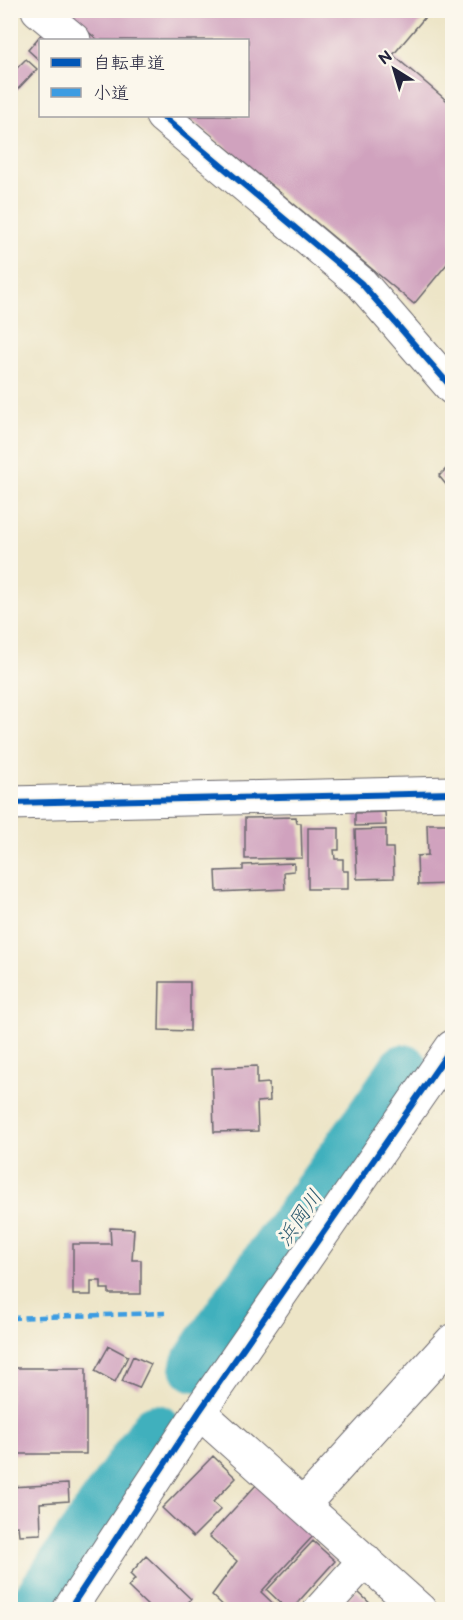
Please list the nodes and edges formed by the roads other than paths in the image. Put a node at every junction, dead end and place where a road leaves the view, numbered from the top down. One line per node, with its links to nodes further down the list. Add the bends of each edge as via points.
1 (38, 10): 2 (street)
2 (73, 39)
3 (163, 117): 4 (street, via 361,283)
4 (453, 388)
5 (453, 793): 6 (street)
6 (10, 803)
7 (453, 1047): 9 (street)
8 (453, 1341): 10 (street)
9 (199, 1412): 10 (street); 12 (street)
10 (303, 1505): 11 (street)
11 (365, 1560): 13 (street); 14 (street)
12 (69, 1610)
13 (320, 1610)
14 (420, 1610)

